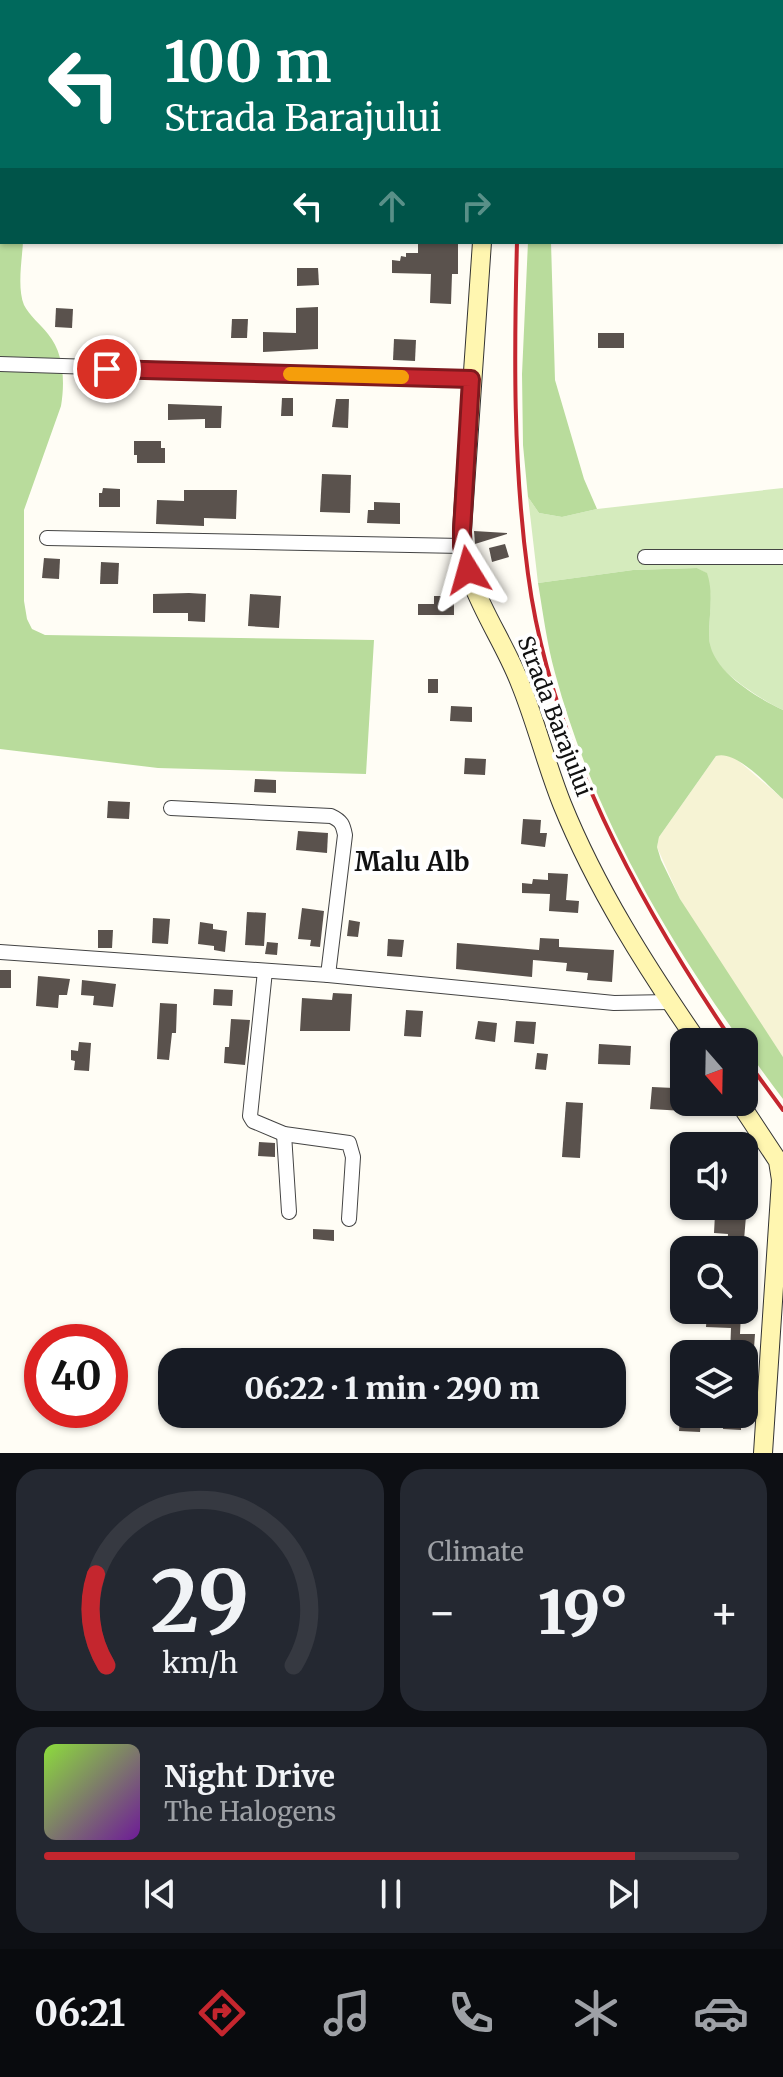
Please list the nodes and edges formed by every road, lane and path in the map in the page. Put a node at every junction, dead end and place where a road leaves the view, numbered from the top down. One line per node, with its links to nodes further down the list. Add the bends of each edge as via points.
1 (482, 244): 3 (street, Strada Barajului)
2 (0, 364): 3 (street)
3 (471, 379): 5 (street, Strada Barajului)
4 (47, 538): 5 (street)
5 (462, 546): 12 (street, Strada Barajului, via 520,683 568,817 628,936)
6 (645, 557): 7 (street)
7 (783, 557)
8 (171, 808): 11 (street, via 339,819 345,835)
9 (0, 952): 10 (street)
10 (265, 971): 11 (street); 15 (street, via 250,1116)
11 (328, 975): 12 (street, via 614,1003)
12 (670, 1002): 13 (street, Strada Barajului)
13 (688, 1028)
14 (748, 1116): 18 (street, via 778,1161 781,1180)
15 (284, 1134): 16 (street); 17 (street, via 349,1143)
16 (289, 1212)
17 (349, 1219)
18 (763, 1453)

